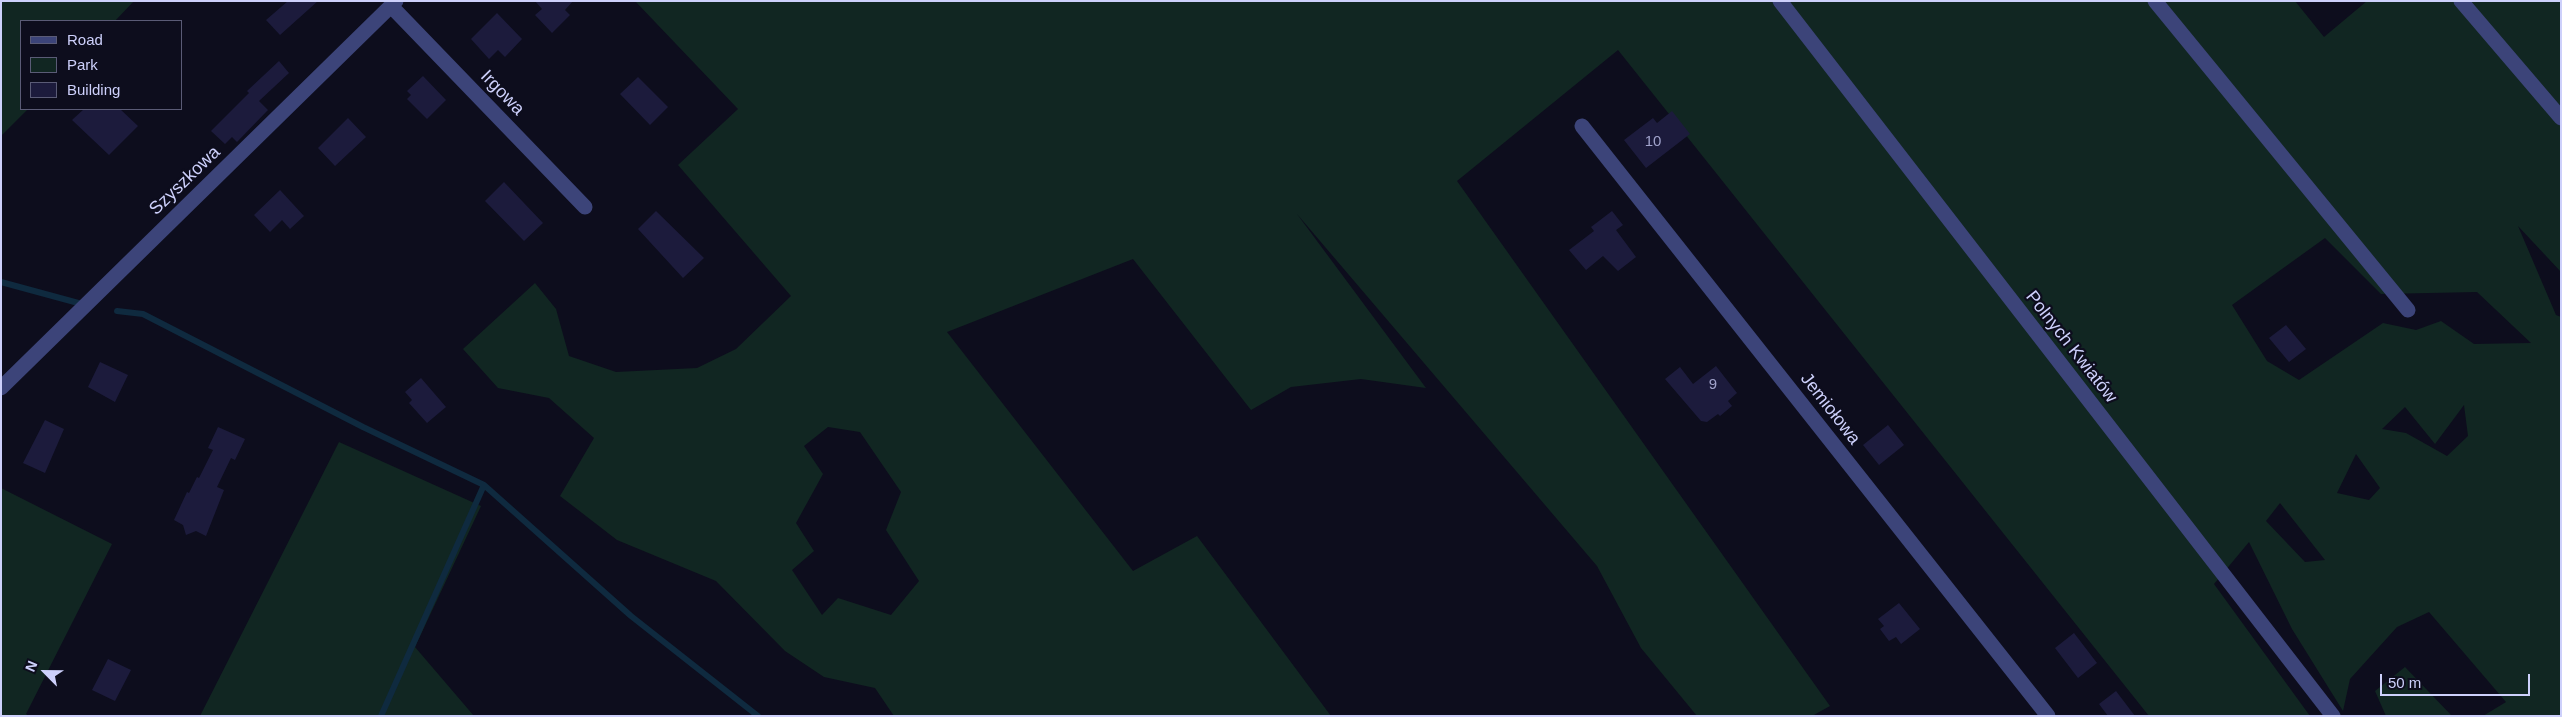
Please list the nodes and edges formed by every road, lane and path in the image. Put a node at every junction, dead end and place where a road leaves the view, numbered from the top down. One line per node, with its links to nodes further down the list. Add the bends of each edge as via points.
1 (1780, 1): 11 (street, Polnych Kwiatów)
2 (2155, 1): 8 (street)
3 (2461, 1): 5 (street)
4 (393, 3): 7 (street, Irgowa); 9 (street, Szyszkowa)
5 (2561, 118)
6 (1582, 126): 10 (street, Jemiołowa)
7 (586, 207)
8 (2408, 310)
9 (1, 388)
10 (2048, 716)
11 (2333, 716)

